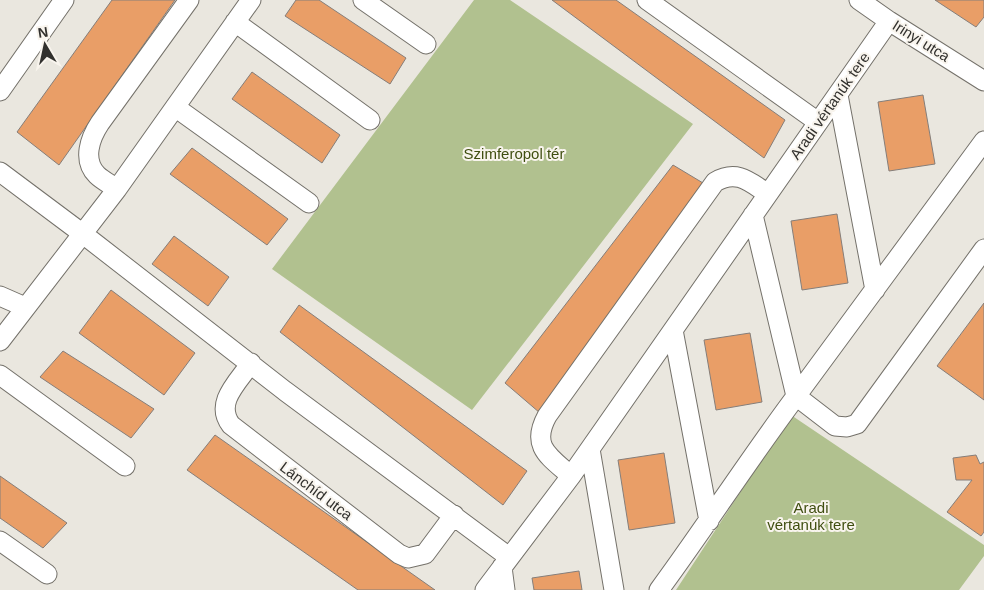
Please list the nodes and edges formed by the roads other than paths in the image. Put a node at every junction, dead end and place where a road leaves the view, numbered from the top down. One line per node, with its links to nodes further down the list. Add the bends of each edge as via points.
1 (64, 0): 11 (street)
2 (189, 0): 18 (street, via 90,141 88,150 92,169)
3 (251, 0): 8 (street)
4 (363, 0): 9 (street)
5 (647, 0): 15 (street)
6 (860, 0): 7 (street, Irinyi utca)
7 (889, 21): 10 (street, Irinyi utca); 12 (street, Aradi vértanúk tere)
8 (235, 22): 13 (street); 14 (street)
9 (426, 44)
10 (984, 81)
11 (0, 91)
12 (838, 94): 15 (street, Aradi vértanúk tere); 24 (street)
13 (175, 107): 18 (street); 20 (street)
14 (370, 120)
15 (818, 122): 19 (street, Aradi vértanúk tere)
16 (984, 141): 24 (street)
17 (0, 172): 22 (street)
18 (117, 189): 22 (street)
19 (768, 194): 21 (street, Aradi vértanúk tere); 34 (street, via 744,177 724,177 715,182 547,416 542,425 542,448)
20 (309, 203)
21 (753, 215): 27 (street, Aradi vértanúk tere); 31 (street)
22 (83, 234): 26 (street); 29 (street)
23 (984, 249): 31 (street, via 857,424 835,426)
24 (875, 290): 31 (street)
25 (0, 296): 26 (street)
26 (26, 307): 28 (street)
27 (672, 330): 32 (street, Aradi vértanúk tere); 36 (street)
28 (0, 341)
29 (251, 364): 35 (street); 35 (street, Lánchíd utca, via 228,394 224,412 227,420 399,554 408,558 425,554)
30 (0, 375): 33 (street)
31 (796, 396): 36 (street)
32 (590, 449): 34 (street, Aradi vértanúk tere); 42 (street)
33 (125, 466)
34 (571, 476): 38 (street, Aradi vértanúk tere)
35 (454, 515): 38 (street)
36 (709, 522): 43 (street)
37 (0, 541): 39 (street)
38 (506, 562): 40 (street); 41 (street)
39 (47, 574)
40 (485, 590)
41 (505, 590)
42 (614, 590)
43 (659, 590)

